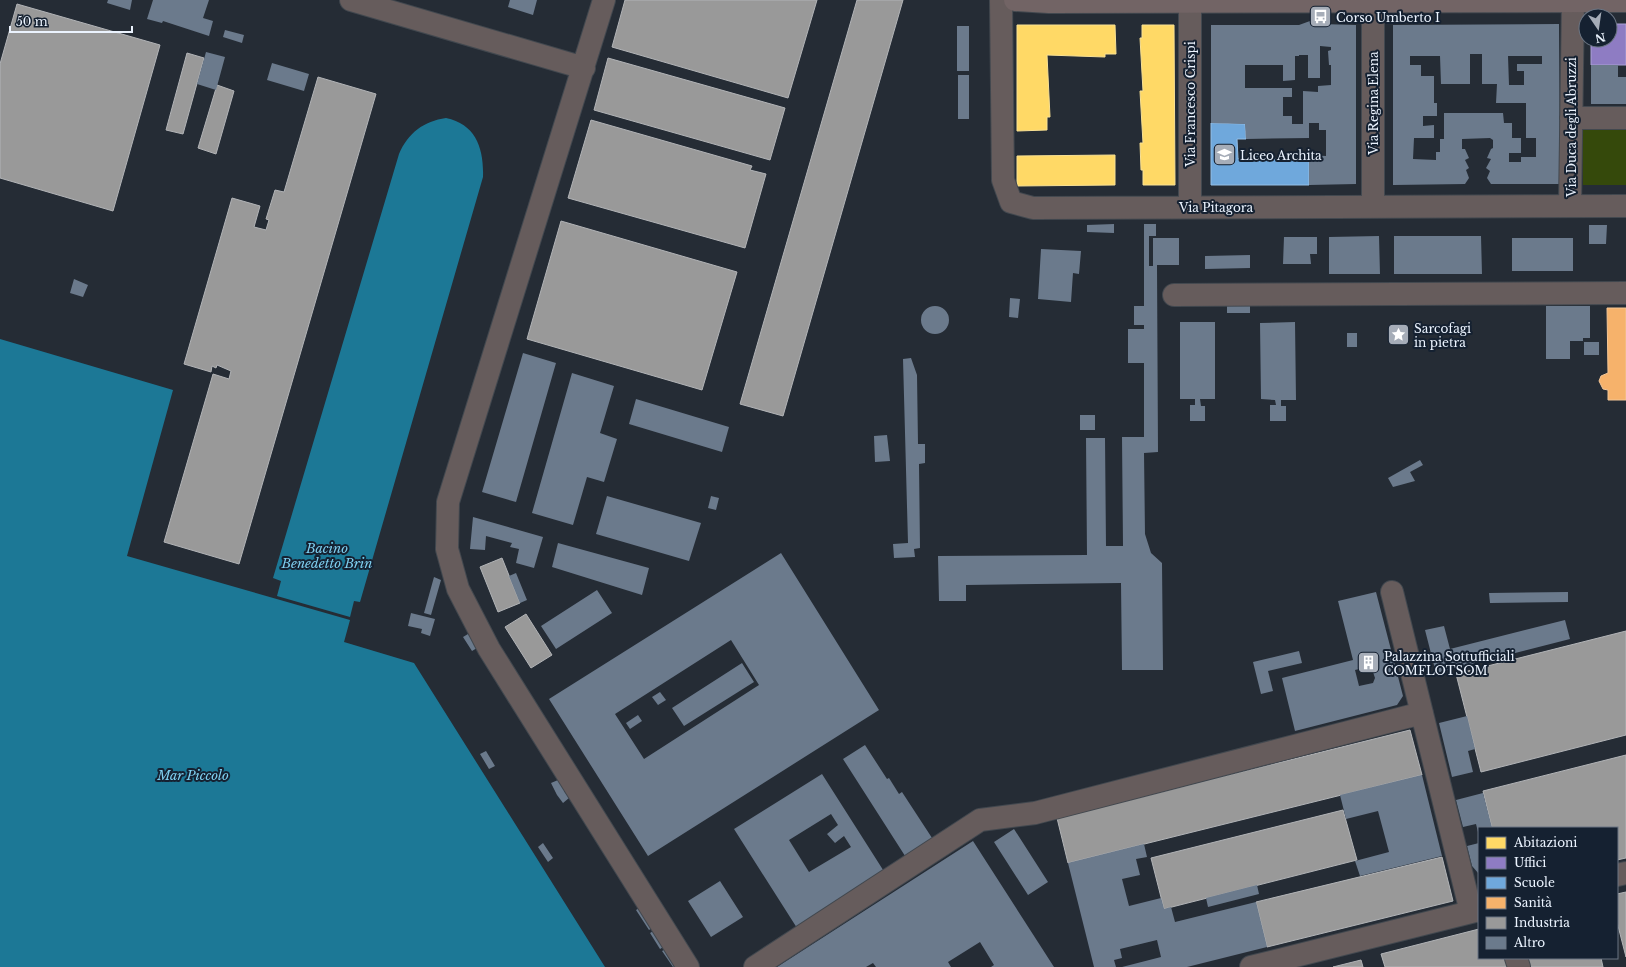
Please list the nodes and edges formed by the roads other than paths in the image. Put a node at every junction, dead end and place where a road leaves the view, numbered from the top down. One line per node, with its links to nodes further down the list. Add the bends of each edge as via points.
1 (351, 0): 9 (street)
2 (604, 0): 9 (street)
3 (1001, 0): 15 (street, Via Pitagora, via 1003,180 1011,202 1033,208)
4 (1015, 0): 5 (main road)
5 (1190, 1): 6 (main road); 15 (street, Via Francesco Crispi)
6 (1373, 1): 7 (main road); 12 (street, Via Regina Elena)
7 (1572, 1): 8 (main road); 10 (street, Via Duca degli Abruzzi)
8 (1626, 1)
9 (584, 68): 21 (street, via 448,502 447,549 458,589 489,649)
10 (1571, 118): 11 (street); 13 (street, Via Duca degli Abruzzi)
11 (1626, 118)
12 (1373, 206): 13 (street, Via Pitagora); 15 (street, Via Pitagora)
13 (1570, 206): 14 (street, Via Pitagora)
14 (1626, 206)
15 (1190, 207)
16 (1626, 293): 17 (street)
17 (1174, 295)
18 (1392, 592): 19 (street)
19 (1422, 713): 20 (street); 22 (street, via 1035,813 980,820)
20 (1475, 911): 23 (street)
21 (688, 967)
22 (755, 967)
23 (1251, 967)

